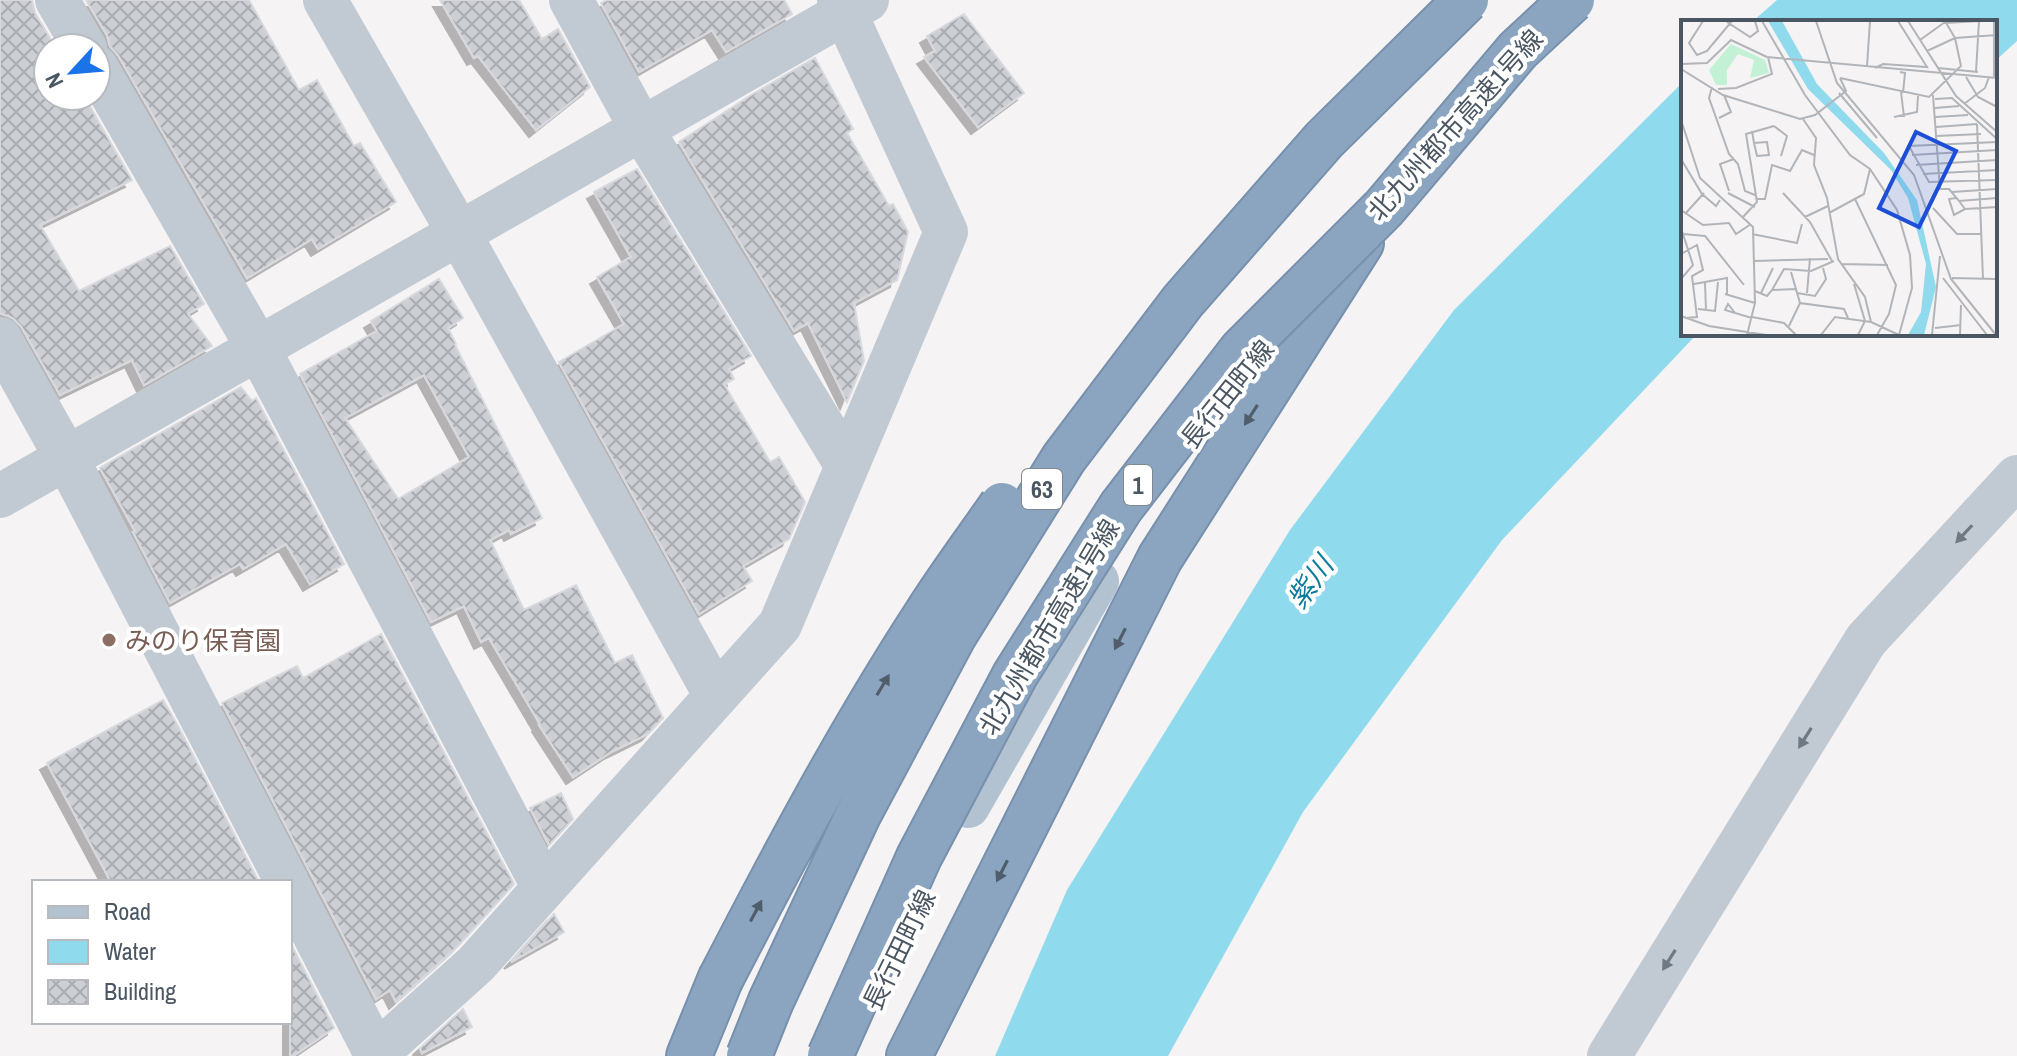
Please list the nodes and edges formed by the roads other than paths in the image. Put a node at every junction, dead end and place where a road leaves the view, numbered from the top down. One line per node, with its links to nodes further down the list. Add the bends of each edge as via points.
1 (57, 0): 8 (street)
2 (325, 0): 13 (street)
3 (571, 0): 10 (street)
4 (1460, 0): 25 (main road, 63, via 1338,114 1183,293 1001,545 837,839)
5 (1466, 0): 11 (highway, bridge)
6 (1573, 0): 12 (highway, 北九州都市高速1号線 / 1, bridge, via 1518,50); 28 (main road, 長行田町線, via 1454,113 1150,490 963,816)
7 (851, 4): 10 (street); 17 (street, via 946,232)
8 (76, 32)
9 (112, 95): 15 (street)
10 (641, 128): 13 (street); 17 (street)
11 (1324, 140): 24 (highway, one-way to 11, bridge, via 720,980 787,851 926,614 1039,451 1173,282); 26 (highway, bridge, via 1183,301 1064,458 954,635 858,815)
12 (1384, 208): 27 (highway, 北九州都市高速1号線 / 1, bridge, via 1242,350 1121,507 1015,675 919,857); 29 (highway, one-way to 29, bridge, via 1160,558)
13 (459, 233): 15 (street); 20 (street)
14 (0, 339): 16 (street)
15 (258, 348): 16 (street); 22 (street)
16 (66, 457): 19 (street); 21 (street)
17 (847, 466): 20 (street, via 780,625)
18 (2017, 477): 30 (street, one-way to 30, via 1866,640)
19 (0, 496)
20 (716, 696): 22 (street)
21 (286, 880)
22 (544, 888): 23 (street, via 476,964 376,1054)
23 (292, 892)
24 (689, 1056)
25 (738, 1056)
26 (749, 1056)
27 (830, 1056)
28 (848, 1056)
29 (909, 1056)
30 (1609, 1056)

